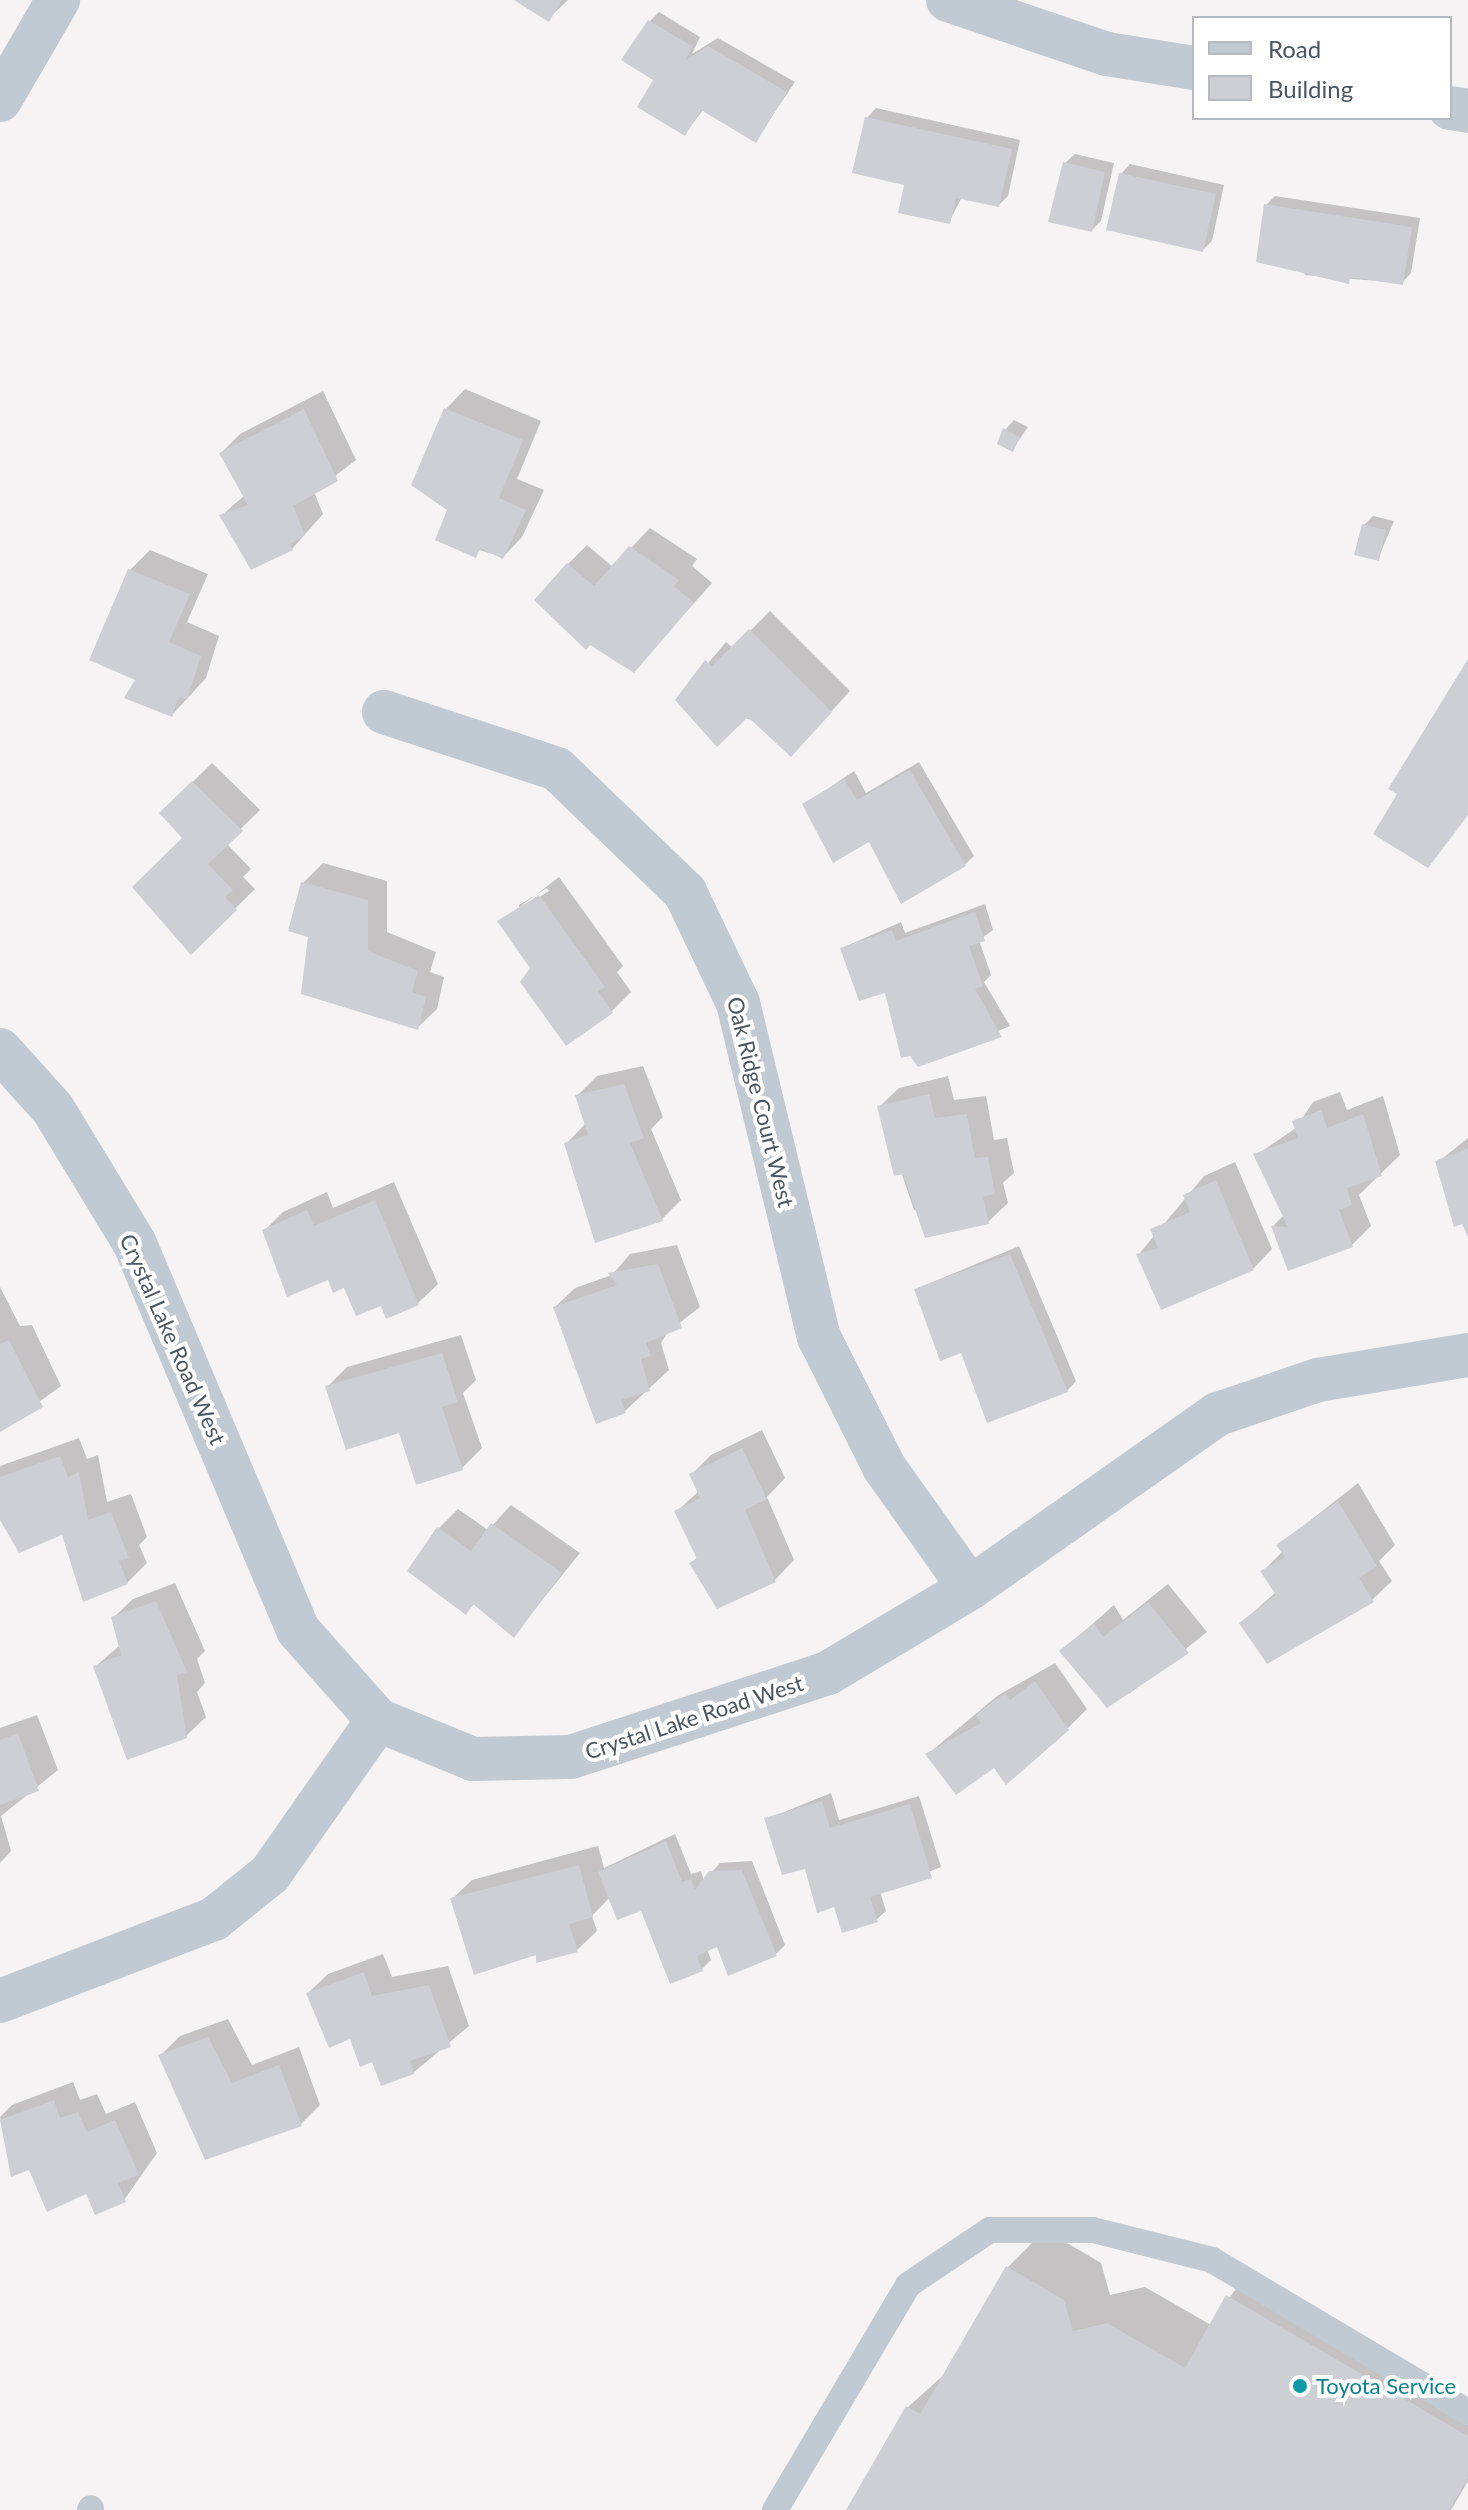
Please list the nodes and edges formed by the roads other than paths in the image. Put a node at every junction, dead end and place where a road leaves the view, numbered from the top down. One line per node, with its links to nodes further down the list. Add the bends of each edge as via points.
1 (58, 0): 4 (street)
2 (948, 0): 3 (street, via 1107,54)
3 (1192, 68)
4 (0, 100)
5 (384, 712): 8 (street, Oak Ridge Court West, via 557,769 685,892 738,1003 819,1337 884,1467)
6 (0, 1050): 9 (street, Crystal Lake Road West, via 53,1109 135,1244 298,1630)
7 (1468, 1355): 8 (street, Crystal Lake Road West, via 1318,1380 1218,1414)
8 (970, 1588): 9 (street, Crystal Lake Road West, via 828,1673 571,1757 473,1759)
9 (378, 1720): 10 (street, via 270,1874 214,1919)
10 (0, 2001)
11 (1468, 2412): 12 (lane, via 1212,2260 1093,2230 990,2230 908,2285)
12 (775, 2510)

